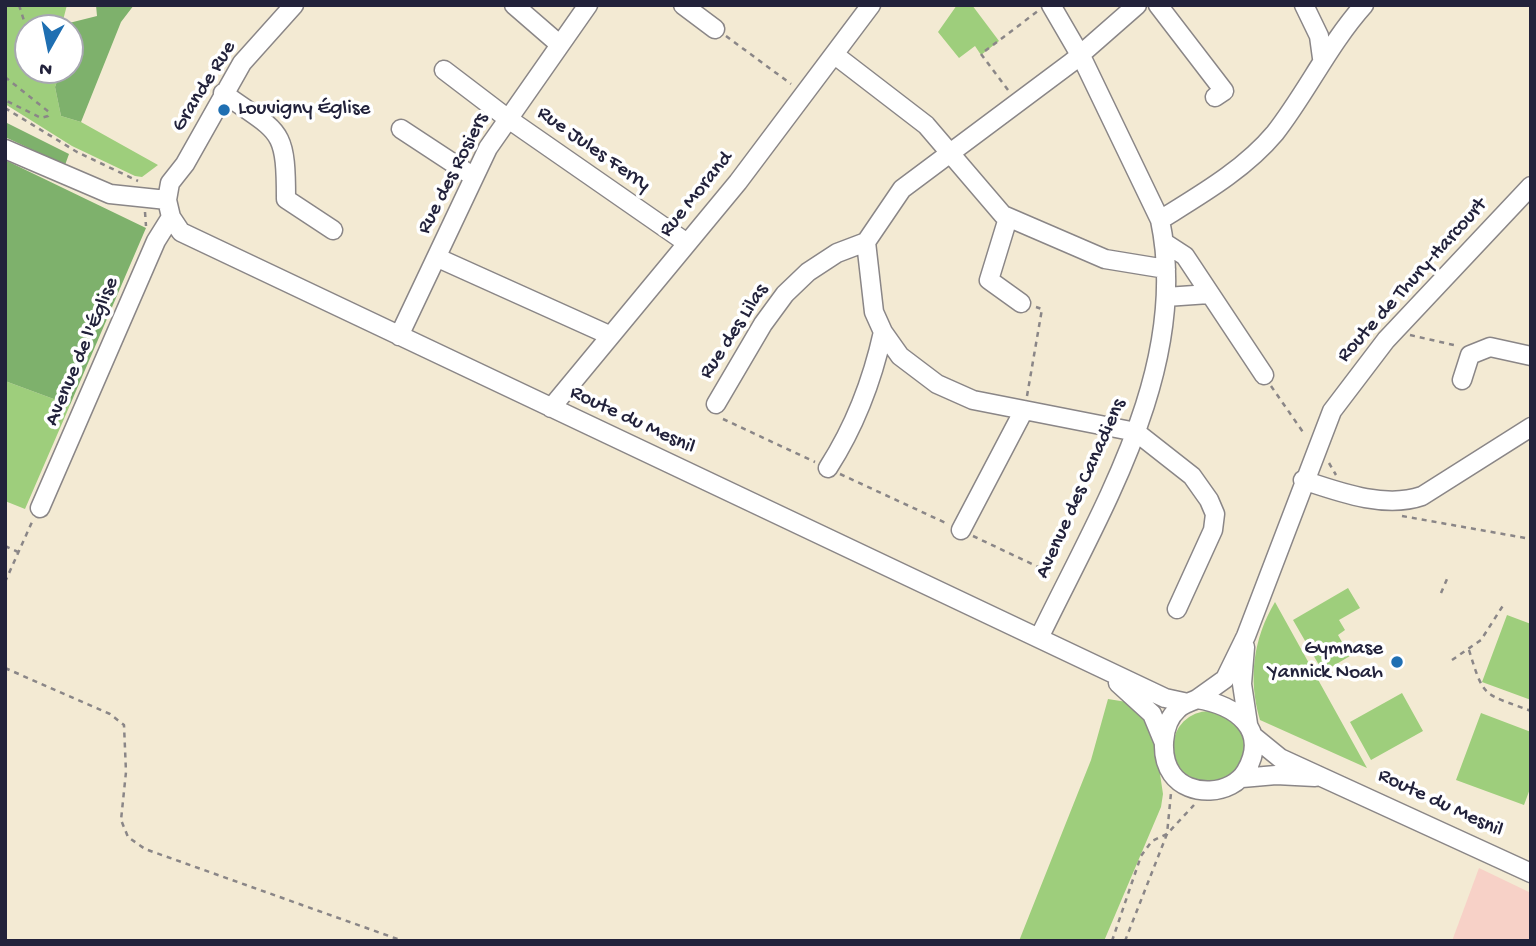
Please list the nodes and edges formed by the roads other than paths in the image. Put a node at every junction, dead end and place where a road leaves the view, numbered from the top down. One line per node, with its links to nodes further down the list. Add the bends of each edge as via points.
1 (294, 5): 17 (street, Grande Rue, via 242,63)
2 (514, 5): 12 (street)
3 (587, 5): 12 (street, Rue des Rosiers)
4 (683, 5): 11 (street)
5 (871, 5): 13 (street, Rue Morand)
6 (1137, 5): 14 (street)
7 (1158, 5): 18 (street, via 1224,91)
8 (1304, 5): 15 (street, via 1319,36)
9 (1364, 5): 15 (street)
10 (1047, 6): 14 (street, Avenue des Canadiens)
11 (715, 29)
12 (559, 44): 19 (street, Rue des Rosiers)
13 (835, 55): 22 (street, via 926,125); 30 (street, Rue Morand)
14 (1080, 55): 22 (street); 27 (street, Avenue des Canadiens)
15 (1322, 58): 27 (street, via 1274,133 1234,172)
16 (444, 71): 19 (street, Rue Jules Ferry)
17 (223, 93): 25 (street, Grande Rue, via 170,183); 28 (street, via 273,128 281,139 286,152 286,199)
18 (1215, 97)
19 (507, 118): 23 (street, Rue des Rosiers); 30 (street, Rue Jules Ferry)
20 (401, 129): 23 (street)
21 (5, 149): 25 (street, via 89,187)
22 (950, 151): 26 (street); 29 (street, via 902,190)
23 (474, 177): 32 (street, Rue des Rosiers)
24 (1531, 186): 49 (street, Route de Thury-Harcourt, via 1358,373 1332,411)
25 (169, 208): 39 (street, Route du Mesnil, via 181,232); 50 (street, Avenue de l'Église)
26 (1008, 218): 33 (street, via 1105,259); 36 (street, via 989,280)
27 (1160, 220): 31 (street, Avenue des Canadiens)
28 (333, 230)
29 (866, 242): 37 (street, via 874,312); 43 (street, Rue des Lilas, via 837,253 785,294)
30 (687, 243): 38 (street, Rue Morand)
31 (1165, 243): 33 (street, Avenue des Canadiens); 34 (street, via 1185,256)
32 (438, 258): 38 (street); 39 (street, Rue des Rosiers)
33 (1166, 269): 35 (street, Avenue des Canadiens)
34 (1209, 294): 35 (street); 41 (street)
35 (1166, 297): 47 (street, Avenue des Canadiens, via 1161,348)
36 (1021, 303)
37 (883, 332): 45 (street, via 900,356 936,384 972,400); 48 (street, via 860,410)
38 (610, 335): 44 (street, Rue Morand)
39 (399, 336): 44 (street, Route du Mesnil)
40 (1531, 356): 42 (street, via 1490,347 1470,355)
41 (1264, 375)
42 (1462, 380)
43 (716, 404)
44 (551, 408): 54 (street, Route du Mesnil)
45 (1024, 410): 47 (street); 51 (street)
46 (1531, 427): 49 (street, via 1422,496 1404,502)
47 (1136, 432): 52 (street, via 1192,476 1215,514 1213,530); 54 (street, Avenue des Canadiens)
48 (828, 468)
49 (1307, 481): 53 (street, Route de Thury-Harcourt)
50 (40, 508)
51 (961, 530)
52 (1177, 609)
53 (1246, 636): 56 (street, Route de Thury-Harcourt, via 1225,679); 57 (street, Route de Thury-Harcourt, via 1242,684)
54 (1039, 638): 55 (street, Route du Mesnil)
55 (1097, 665): 56 (street, Route du Mesnil, via 1165,698); 58 (street, Route du Mesnil, via 1152,714)
56 (1192, 701): 57 (street, via 1235,710); 58 (street, via 1173,716)
57 (1251, 730): 59 (street, via 1251,763); 60 (street, Route du Mesnil, via 1280,758)
58 (1164, 743): 59 (street, via 1173,775 1193,788 1225,789)
59 (1242, 778): 60 (street, Route du Mesnil)
60 (1329, 778): 61 (street, Route du Mesnil)
61 (1531, 873)

